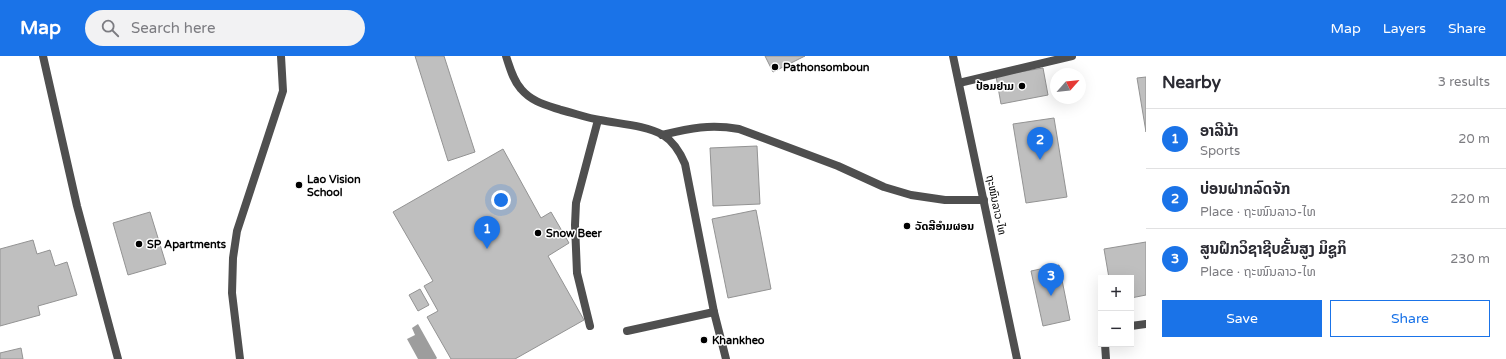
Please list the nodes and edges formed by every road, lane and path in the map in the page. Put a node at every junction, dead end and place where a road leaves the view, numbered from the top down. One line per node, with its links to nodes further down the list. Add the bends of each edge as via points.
1 (43, 56): 16 (street, via 77,206)
2 (281, 56): 17 (street, via 283,91 237,231 232,258 232,293)
3 (506, 56): 7 (street, via 514,80 521,90 539,104)
4 (953, 56): 6 (street, ຖະໜົນລາວ-ໄທ)
5 (1072, 56): 6 (street)
6 (959, 83): 9 (street, ຖະໜົນລາວ-ໄທ)
7 (598, 120): 8 (street, via 648,129); 12 (street, via 576,203 575,225 577,273)
8 (662, 135): 9 (street, via 694,127 739,129 897,191 945,200); 10 (street, via 672,143 685,164)
9 (984, 200): 19 (street, ຖະໜົນລາວ-ໄທ)
10 (714, 312): 14 (street); 18 (street)
11 (1146, 324): 13 (street)
12 (590, 326)
13 (1134, 326)
14 (627, 331)
15 (1105, 347): 20 (street)
16 (118, 359)
17 (240, 359)
18 (726, 359)
19 (1017, 359)
20 (1106, 359)

